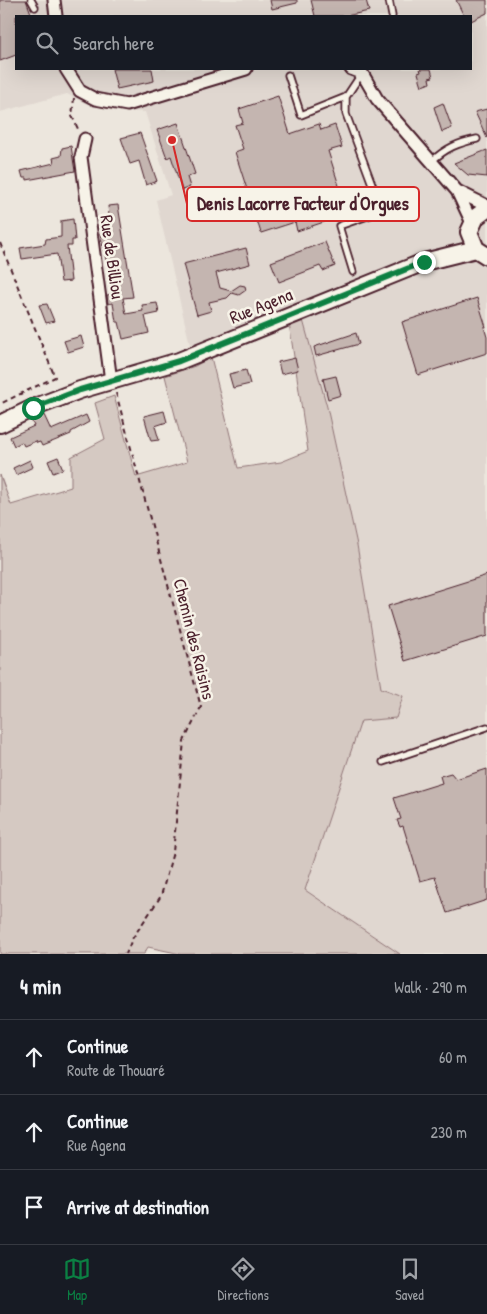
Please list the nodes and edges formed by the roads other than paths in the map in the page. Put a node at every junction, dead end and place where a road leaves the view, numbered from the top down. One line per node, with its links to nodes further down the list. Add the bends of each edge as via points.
1 (32, 0): 4 (lane)
2 (54, 0): 6 (street)
3 (389, 0): 5 (lane)
4 (35, 7)
5 (392, 14)
6 (56, 15)
7 (67, 70): 8 (street, via 80,91 95,99 127,105)
8 (243, 70)
9 (359, 70): 11 (lane); 14 (street, via 377,99)
10 (288, 75): 11 (lane, via 301,115)
11 (346, 97): 20 (lane, via 346,114 382,211 339,226)
12 (85, 139): 21 (street, Rue de Billiou, via 80,157)
13 (477, 139): 14 (lane, via 445,149)
14 (432, 161): 15 (street)
15 (457, 191): 16 (street); 17 (street)
16 (487, 208): 17 (main road, Rue Agena, via 476,217)
17 (471, 228): 18 (main road); 19 (main road, Rue Agena)
18 (481, 252): 19 (main road, Rue Agena)
19 (424, 262): 21 (main road, Rue Agena, via 179,361)
20 (353, 272)
21 (111, 381): 22 (main road, Rue Agena, via 48,402)
22 (0, 424)
23 (487, 727): 24 (lane)
24 (383, 762)

